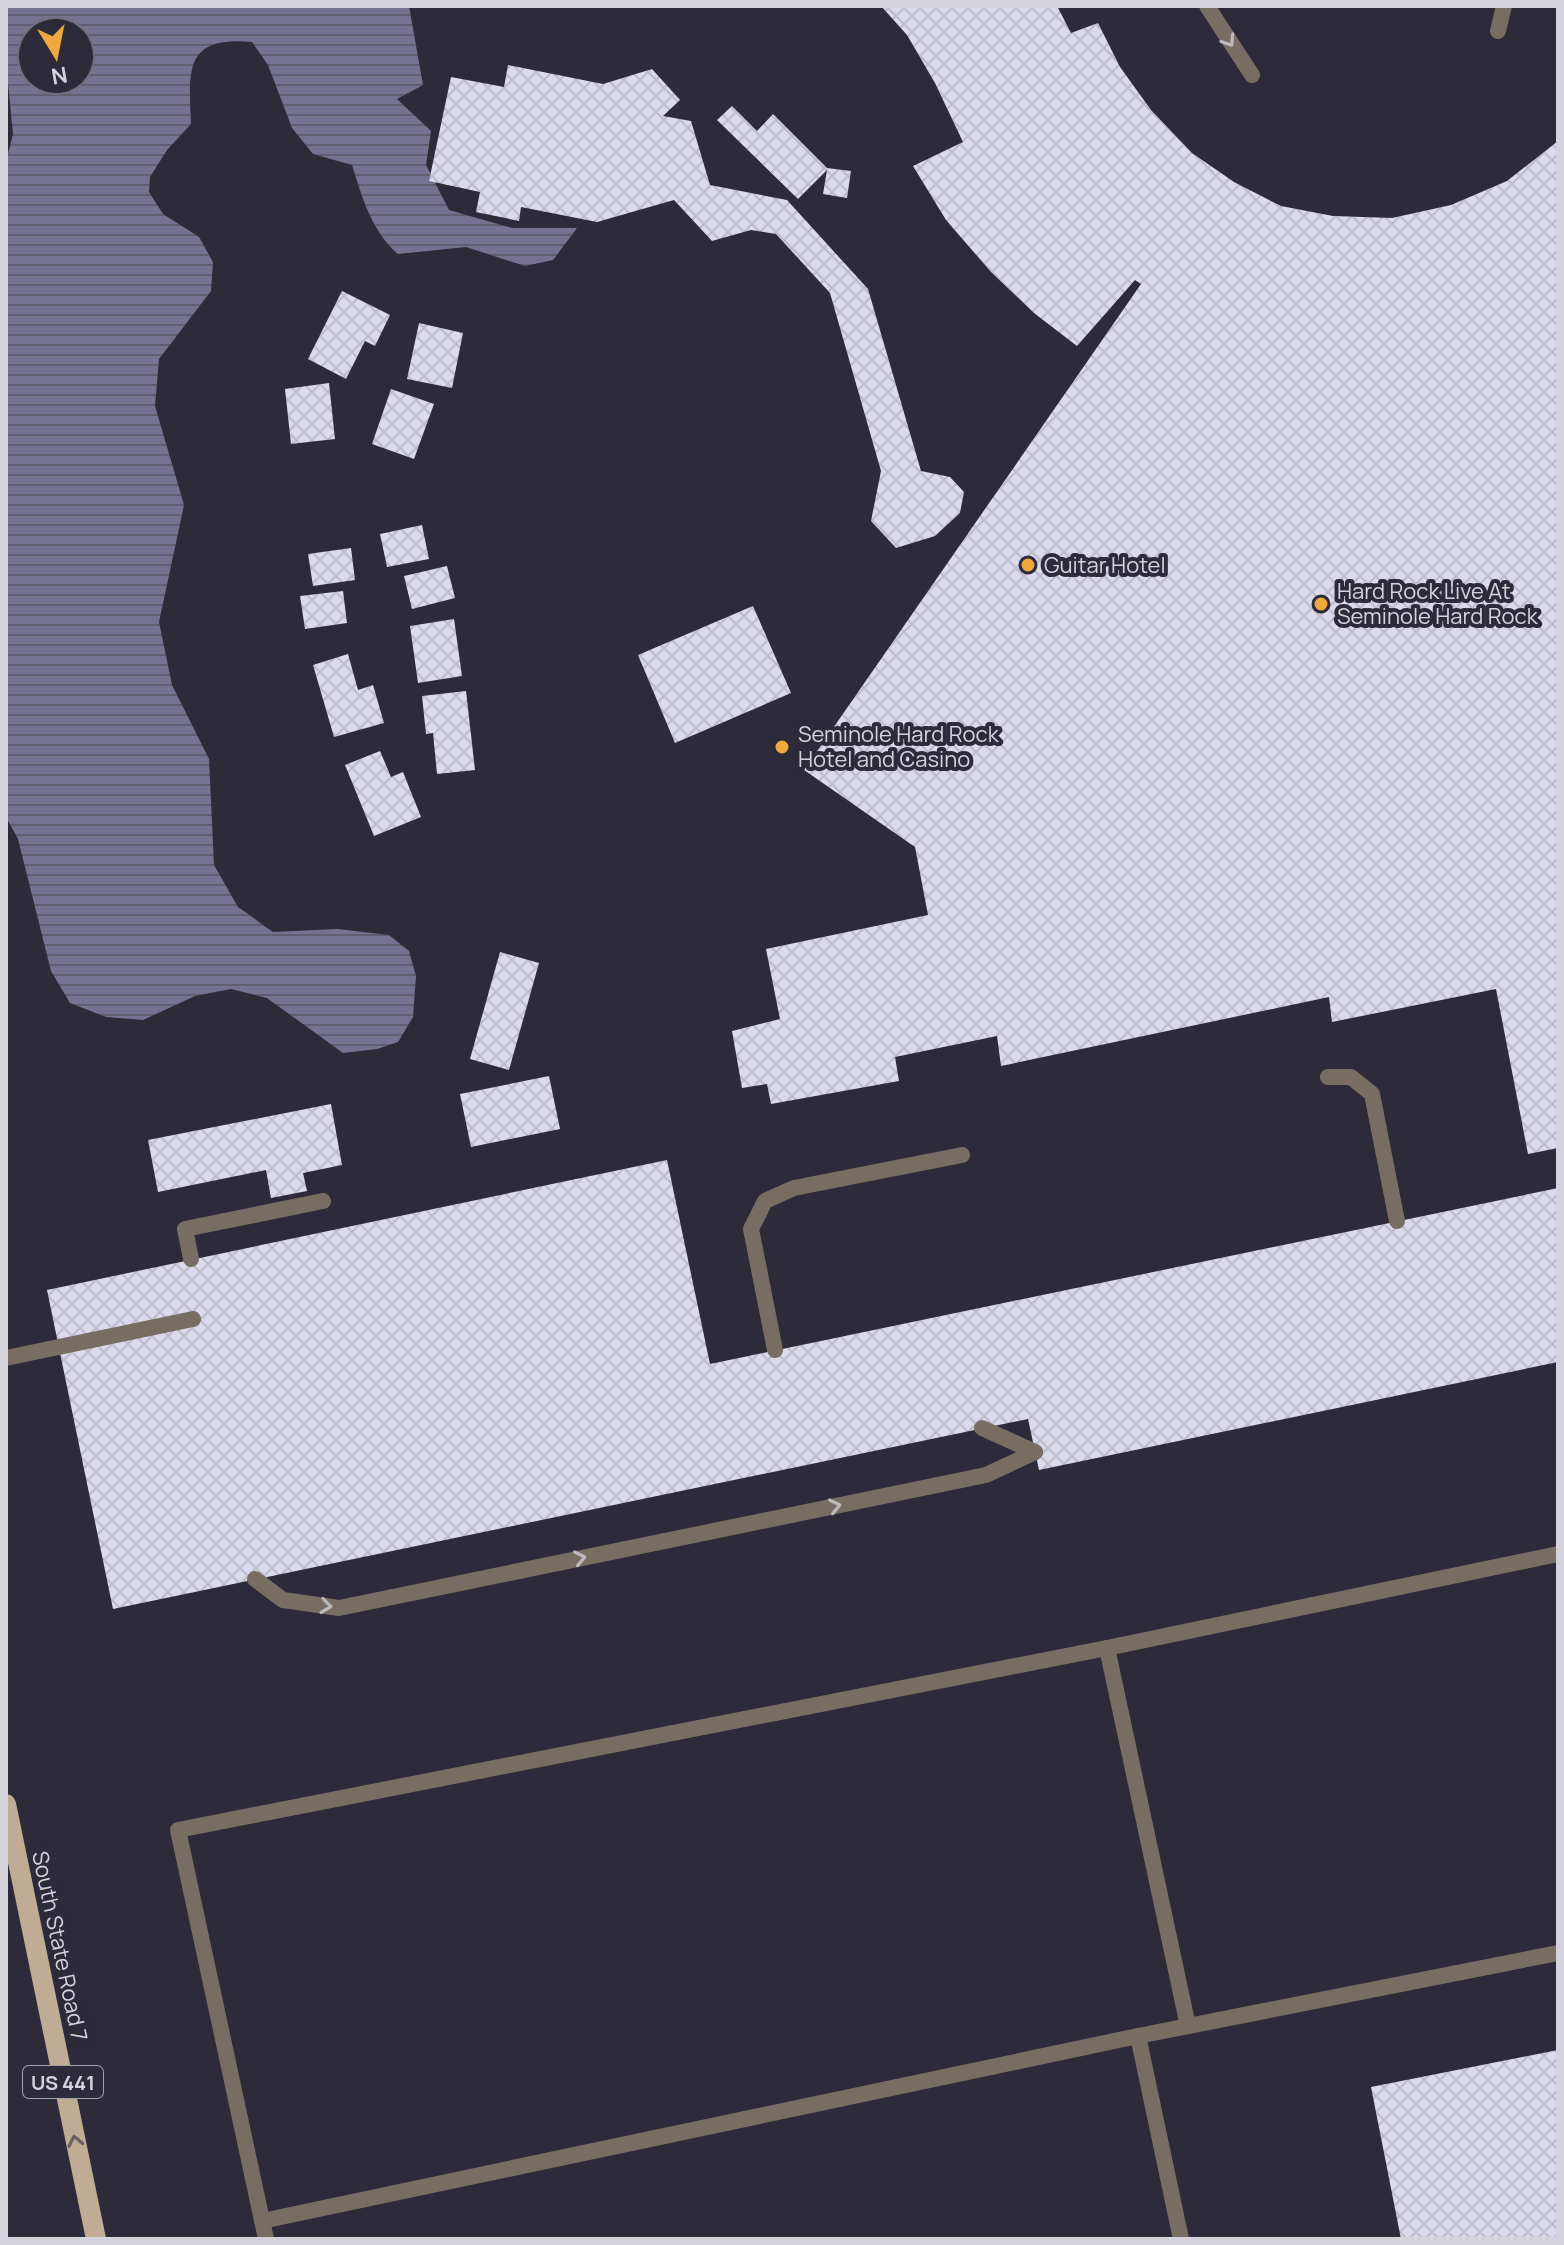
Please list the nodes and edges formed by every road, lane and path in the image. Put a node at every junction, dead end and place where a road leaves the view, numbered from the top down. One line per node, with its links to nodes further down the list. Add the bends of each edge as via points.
1 (1207, 6): 4 (lane, one-way to 4)
2 (1504, 6): 3 (lane)
3 (1498, 31)
4 (1252, 75)
5 (1328, 1077): 8 (lane, via 1351,1077 1372,1094)
6 (962, 1155): 11 (lane, via 794,1188 765,1201 751,1229)
7 (323, 1201): 9 (lane, via 185,1229)
8 (1397, 1221)
9 (191, 1259)
10 (193, 1319): 12 (lane)
11 (775, 1350)
12 (6, 1358)
13 (982, 1428): 15 (lane, one-way to 13, via 283,1600 339,1608 986,1475 1035,1452)
14 (1558, 1554): 16 (lane)
15 (255, 1579)
16 (1107, 1648): 19 (lane); 21 (lane, via 178,1830)
17 (6, 1804): 22 (main road, South State Road 7 / US 441, one-way to 17)
18 (1558, 1953): 19 (lane)
19 (1188, 2026): 20 (lane)
20 (1138, 2036): 21 (lane); 24 (lane)
21 (262, 2221): 23 (lane)
22 (96, 2239)
23 (266, 2239)
24 (1181, 2239)

